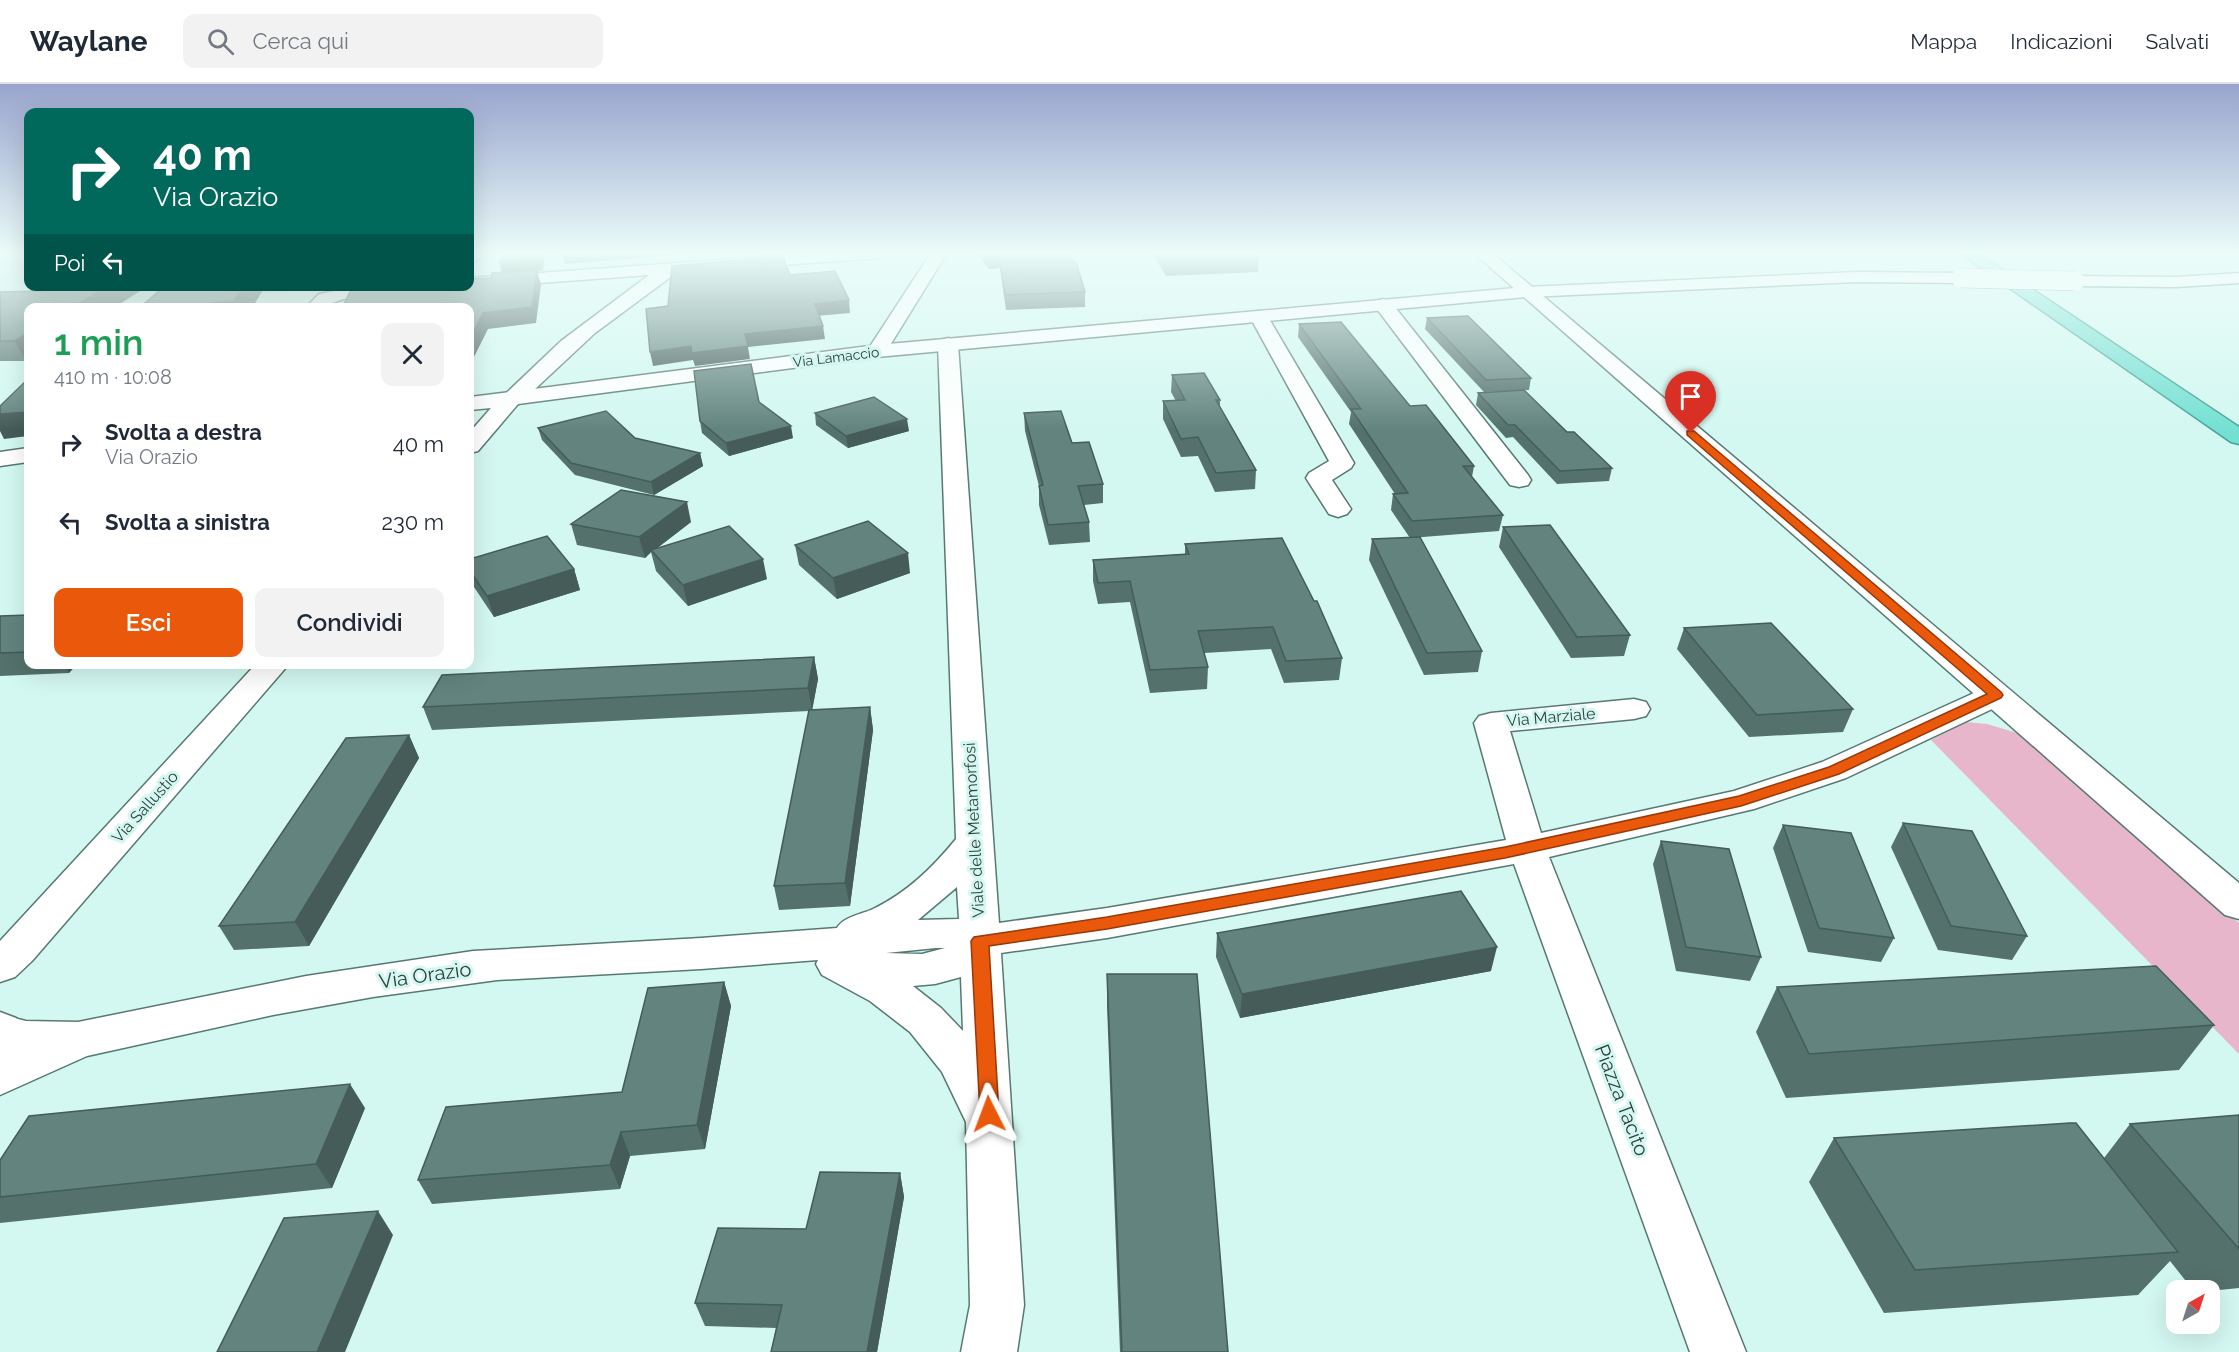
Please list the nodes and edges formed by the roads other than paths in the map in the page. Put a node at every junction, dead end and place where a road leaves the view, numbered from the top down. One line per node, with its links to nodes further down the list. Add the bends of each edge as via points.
1 (612, 312): 11 (street, via 530,379)
2 (902, 312): 10 (street)
3 (1302, 312): 8 (street, Via Lamaccio)
4 (1389, 312): 18 (street)
5 (2054, 312): 14 (highway)
6 (2082, 312): 13 (highway)
7 (1551, 313): 21 (street)
8 (1259, 316): 9 (street, Via Lamaccio); 19 (street, via 1342,463 1318,478)
9 (948, 344): 10 (street, Via Lamaccio); 23 (street, Viale delle Metamorfosi)
10 (877, 351): 11 (street, Via Lamaccio)
11 (512, 399): 12 (street, Via Lamaccio); 15 (street)
12 (474, 404)
13 (2239, 415)
14 (2239, 437)
15 (474, 442)
16 (24, 456): 17 (street)
17 (0, 459)
18 (1519, 480)
19 (1338, 509)
20 (270, 669): 28 (street, Via Sallustio)
21 (1996, 695): 24 (street, via 1834,770 1789,786 1741,801); 25 (street)
22 (1634, 709): 24 (street, Via Marziale, via 1491,723)
23 (975, 840): 26 (street, Viale delle Metamorfosi); 27 (street, via 951,872 914,905)
24 (1527, 849): 26 (street, via 1107,923); 34 (street, Piazza Tacito)
25 (2239, 905)
26 (980, 941): 27 (street, Via Orazio, via 961,960 941,967 909,970); 32 (street, Viale delle Metamorfosi)
27 (828, 954): 29 (street, Via Orazio, via 802,956 759,951 474,967 210,1011); 32 (street, Via Orazio, via 914,1008 949,1045 973,1084)
28 (6, 965)
29 (95, 1036): 30 (street, Via Orazio, via 60,1041); 31 (street, Via Orazio)
30 (1, 1039)
31 (0, 1076)
32 (990, 1135): 33 (street, Viale delle Metamorfosi, via 997,1305)
33 (989, 1352)
34 (1718, 1352)

